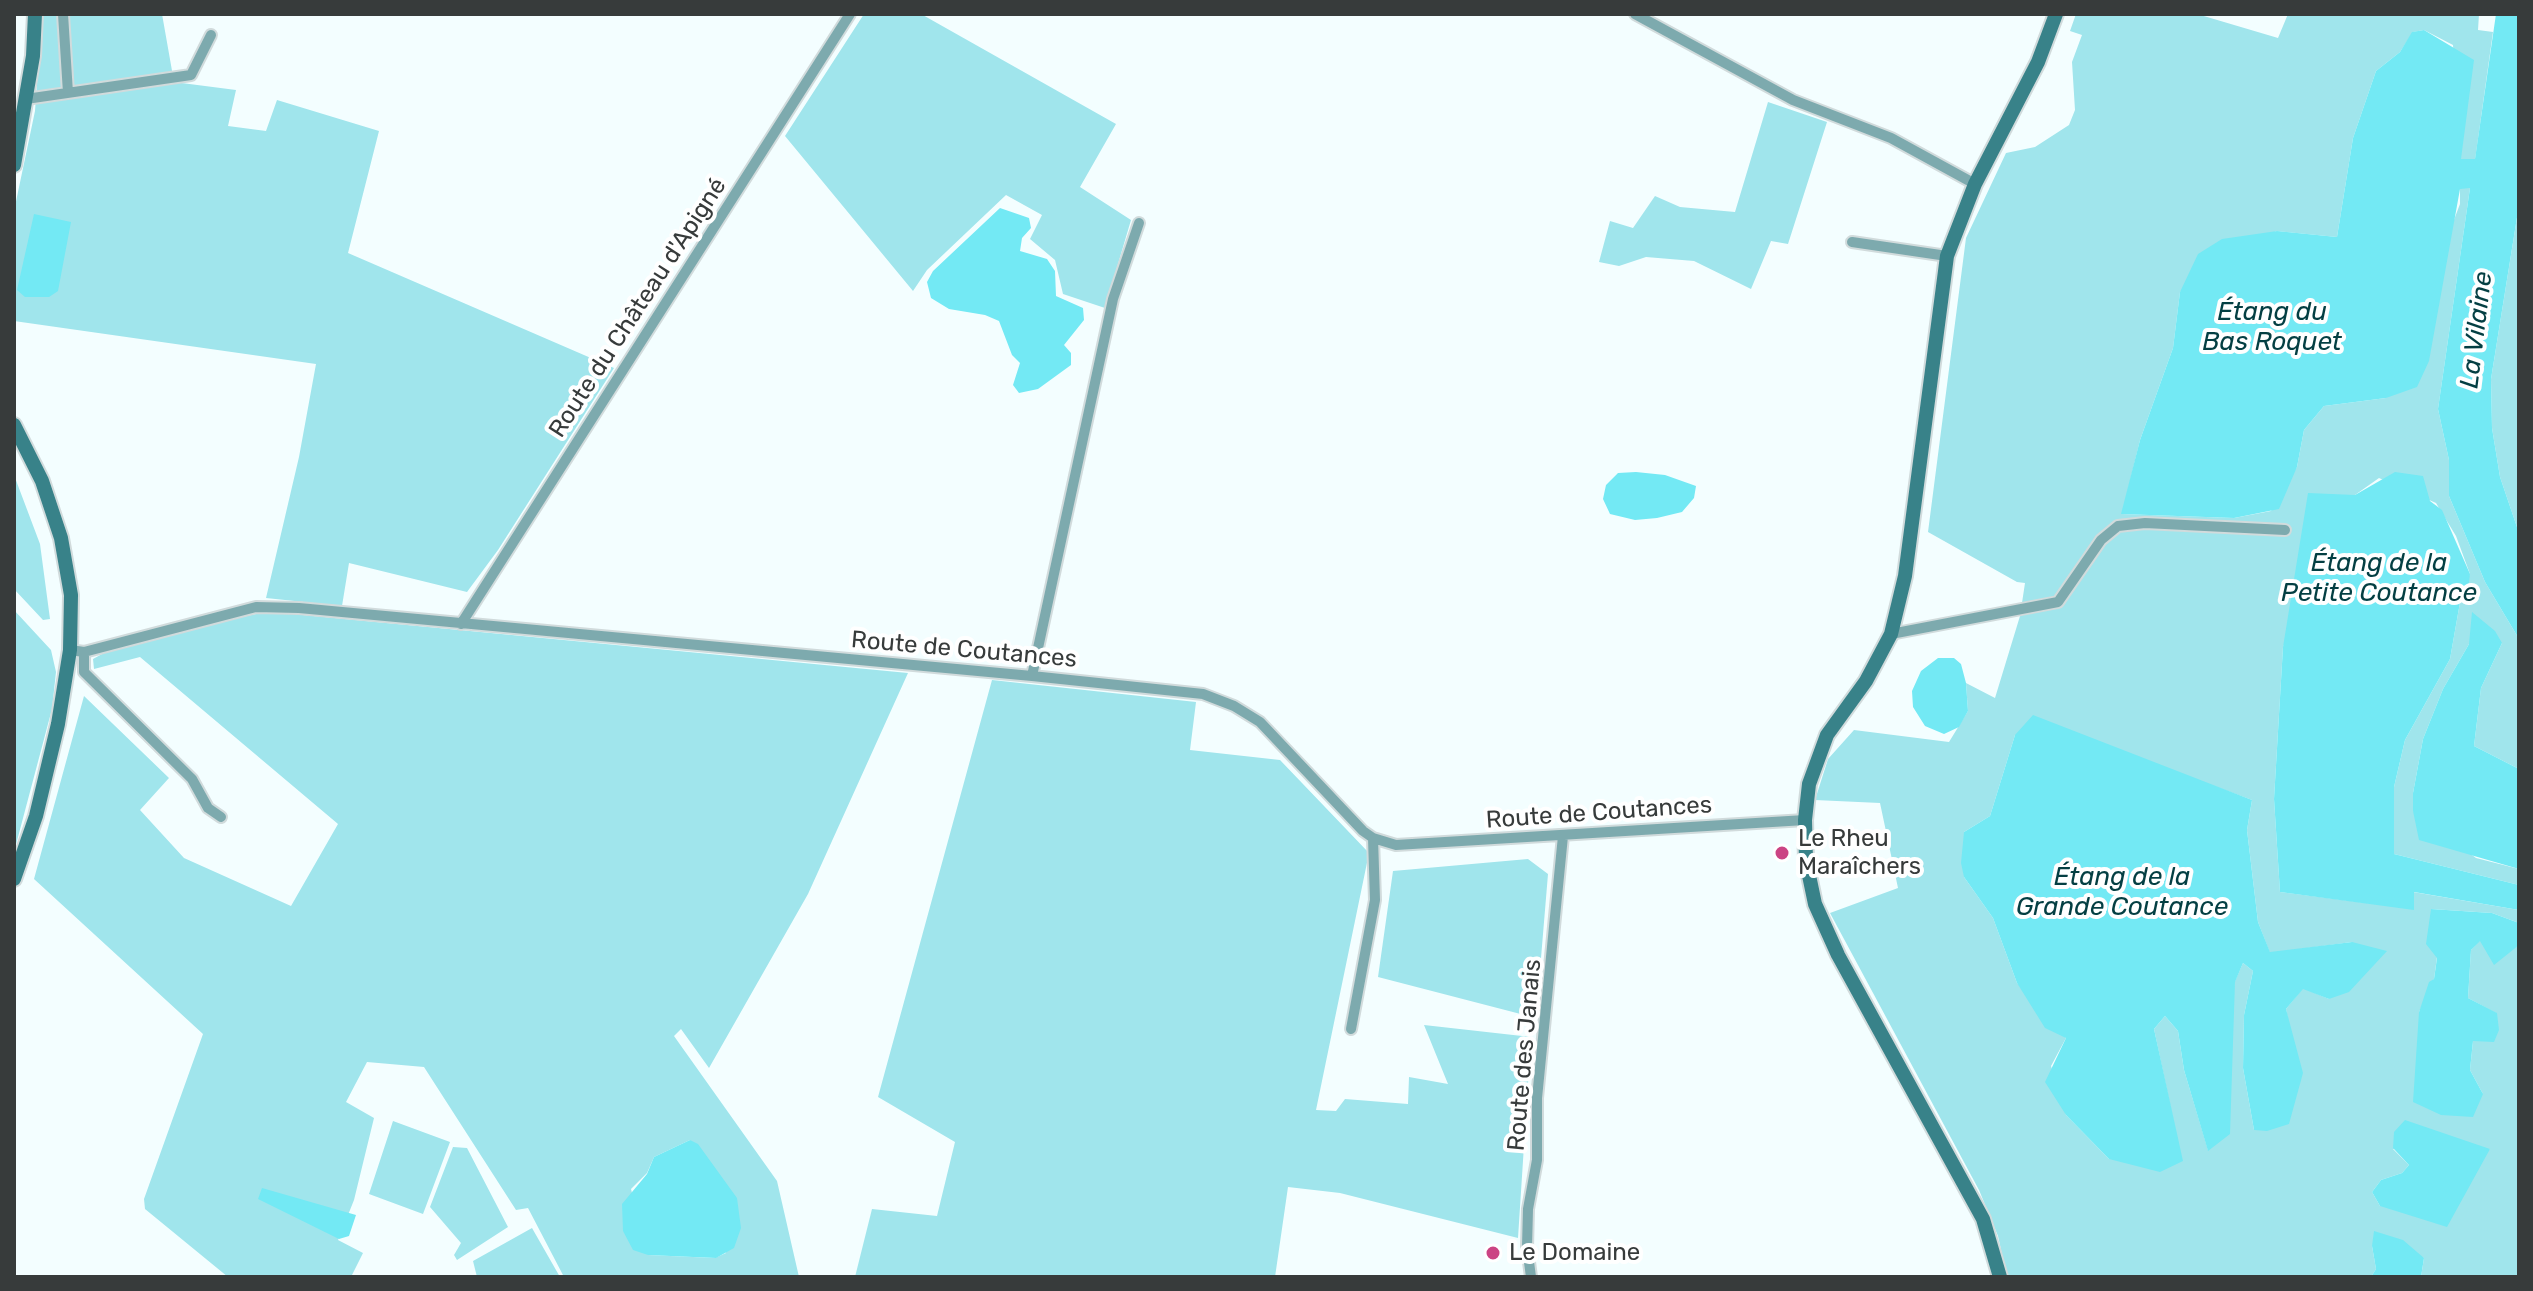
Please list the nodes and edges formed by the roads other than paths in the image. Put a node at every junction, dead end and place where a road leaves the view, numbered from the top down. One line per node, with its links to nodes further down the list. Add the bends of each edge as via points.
1 (35, 14): 8 (street)
2 (850, 14): 16 (street, Route du Château d'Apigné)
3 (1635, 14): 10 (street, via 1793,100 1891,138)
4 (2056, 14): 10 (street, via 2038,62)
5 (64, 16): 7 (street)
6 (211, 35): 7 (street, via 191,75)
7 (68, 93): 8 (street)
8 (26, 99): 9 (street)
9 (14, 165)
10 (1975, 184): 13 (street)
11 (1139, 223): 19 (street, via 1113,299)
12 (1852, 242): 13 (street)
13 (1947, 256): 17 (street, via 1914,523)
14 (14, 425): 18 (street, via 42,481 61,538)
15 (2285, 530): 17 (street, via 2118,526 2101,540 2058,602)
16 (461, 624): 18 (street, Route de Coutances, via 256,607); 19 (street, Route de Coutances)
17 (1891, 634): 21 (street, via 1866,681 1827,735 1809,784)
18 (77, 651): 20 (street, via 84,672 192,779 208,808); 24 (street, via 36,816)
19 (1032, 676): 23 (street, Route de Coutances, via 1203,694 1234,706 1260,722)
20 (221, 817)
21 (1805, 820): 22 (street, Route de Coutances); 27 (street, via 1815,904 1983,1219)
22 (1563, 836): 23 (street, Route de Coutances, via 1419,845); 26 (street, Route des Janais, via 1537,1098 1537,1160 1528,1209)
23 (1373, 838): 25 (street, via 1373,914)
24 (14, 879)
25 (1351, 1029)
26 (1531, 1277)
27 (2000, 1277)

